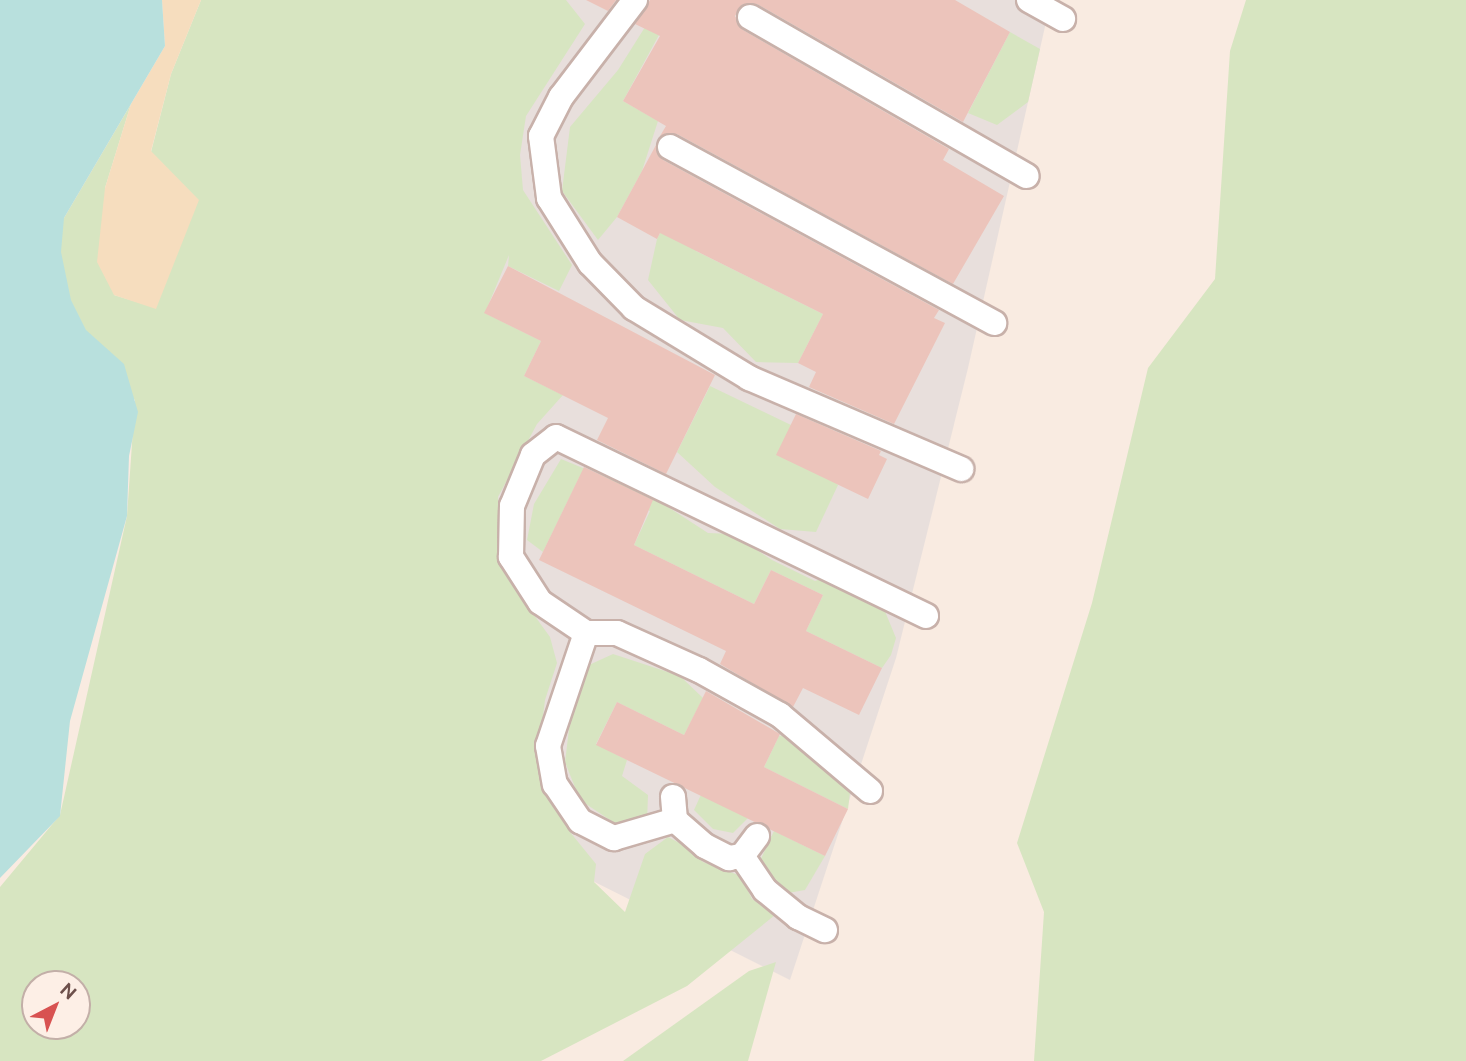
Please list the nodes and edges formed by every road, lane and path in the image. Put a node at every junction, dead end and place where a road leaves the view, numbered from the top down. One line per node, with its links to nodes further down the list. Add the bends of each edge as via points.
1 (635, 0): 8 (lane, via 561,97 541,136 549,198 590,263 634,308 749,378)
2 (1029, 0): 4 (lane)
3 (750, 17): 6 (lane)
4 (1063, 19)
5 (670, 147): 7 (lane)
6 (1027, 177)
7 (994, 323)
8 (961, 469)
9 (926, 616): 10 (lane, via 556,437 533,454 512,506 511,557 540,602)
10 (586, 634): 11 (lane, via 617,633 699,670 780,715); 13 (lane, via 548,746 555,784 580,821 614,838 674,808 705,846 729,859)
11 (870, 791)
12 (757, 836): 13 (lane)
13 (743, 856): 14 (lane, via 765,890 797,917)
14 (825, 930)

